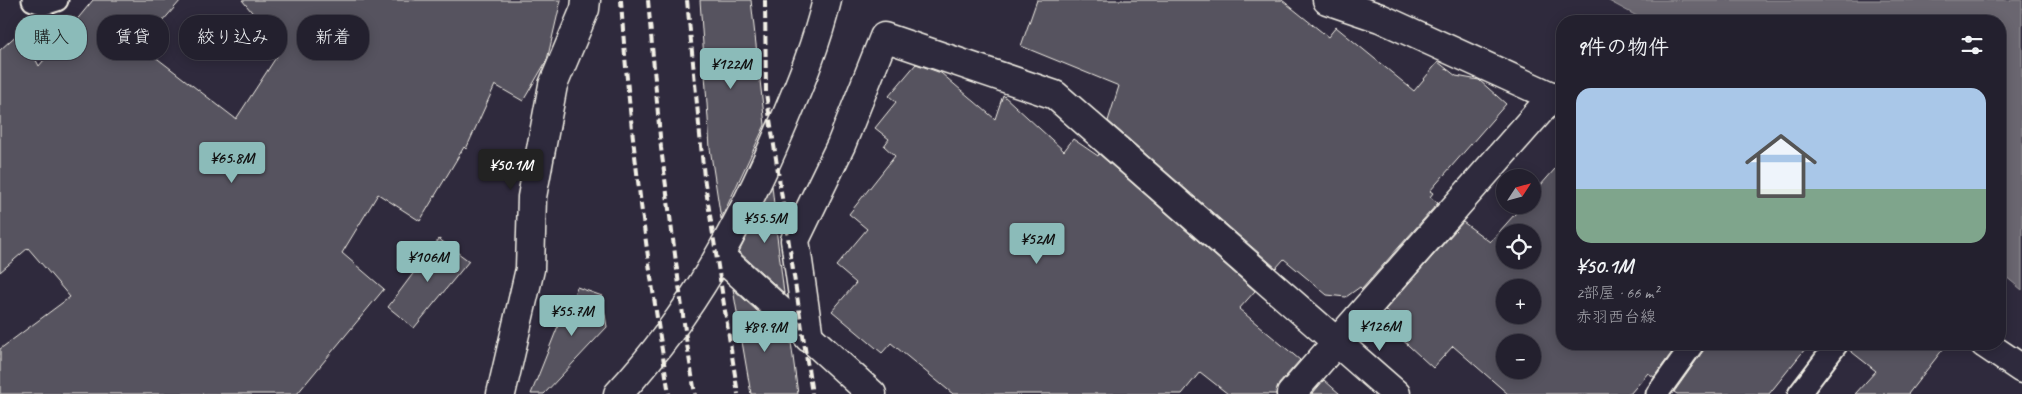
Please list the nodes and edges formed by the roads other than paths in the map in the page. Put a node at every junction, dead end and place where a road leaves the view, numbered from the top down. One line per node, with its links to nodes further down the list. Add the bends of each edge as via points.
1 (33, 0): 2 (lane, via 44,4)
2 (57, 0)
3 (586, 0): 15 (street, via 586,8 553,85 532,197 530,269)
4 (827, 0): 8 (street, via 801,81 765,167)
5 (1328, 0): 6 (street, via 1380,18)
6 (1556, 97)
7 (1556, 100): 10 (street)
8 (720, 256): 9 (street); 16 (street, via 686,311 645,365)
9 (809, 338): 10 (street, via 795,240 841,145 884,37 1055,95); 17 (street)
10 (1336, 342): 18 (street); 19 (street)
11 (1689, 350): 20 (lane)
12 (1832, 350): 21 (lane)
13 (1994, 350): 14 (street)
14 (2022, 369)
15 (501, 394)
16 (618, 394)
17 (872, 394)
18 (1291, 394)
19 (1396, 394)
20 (1657, 394)
21 (1799, 394)

